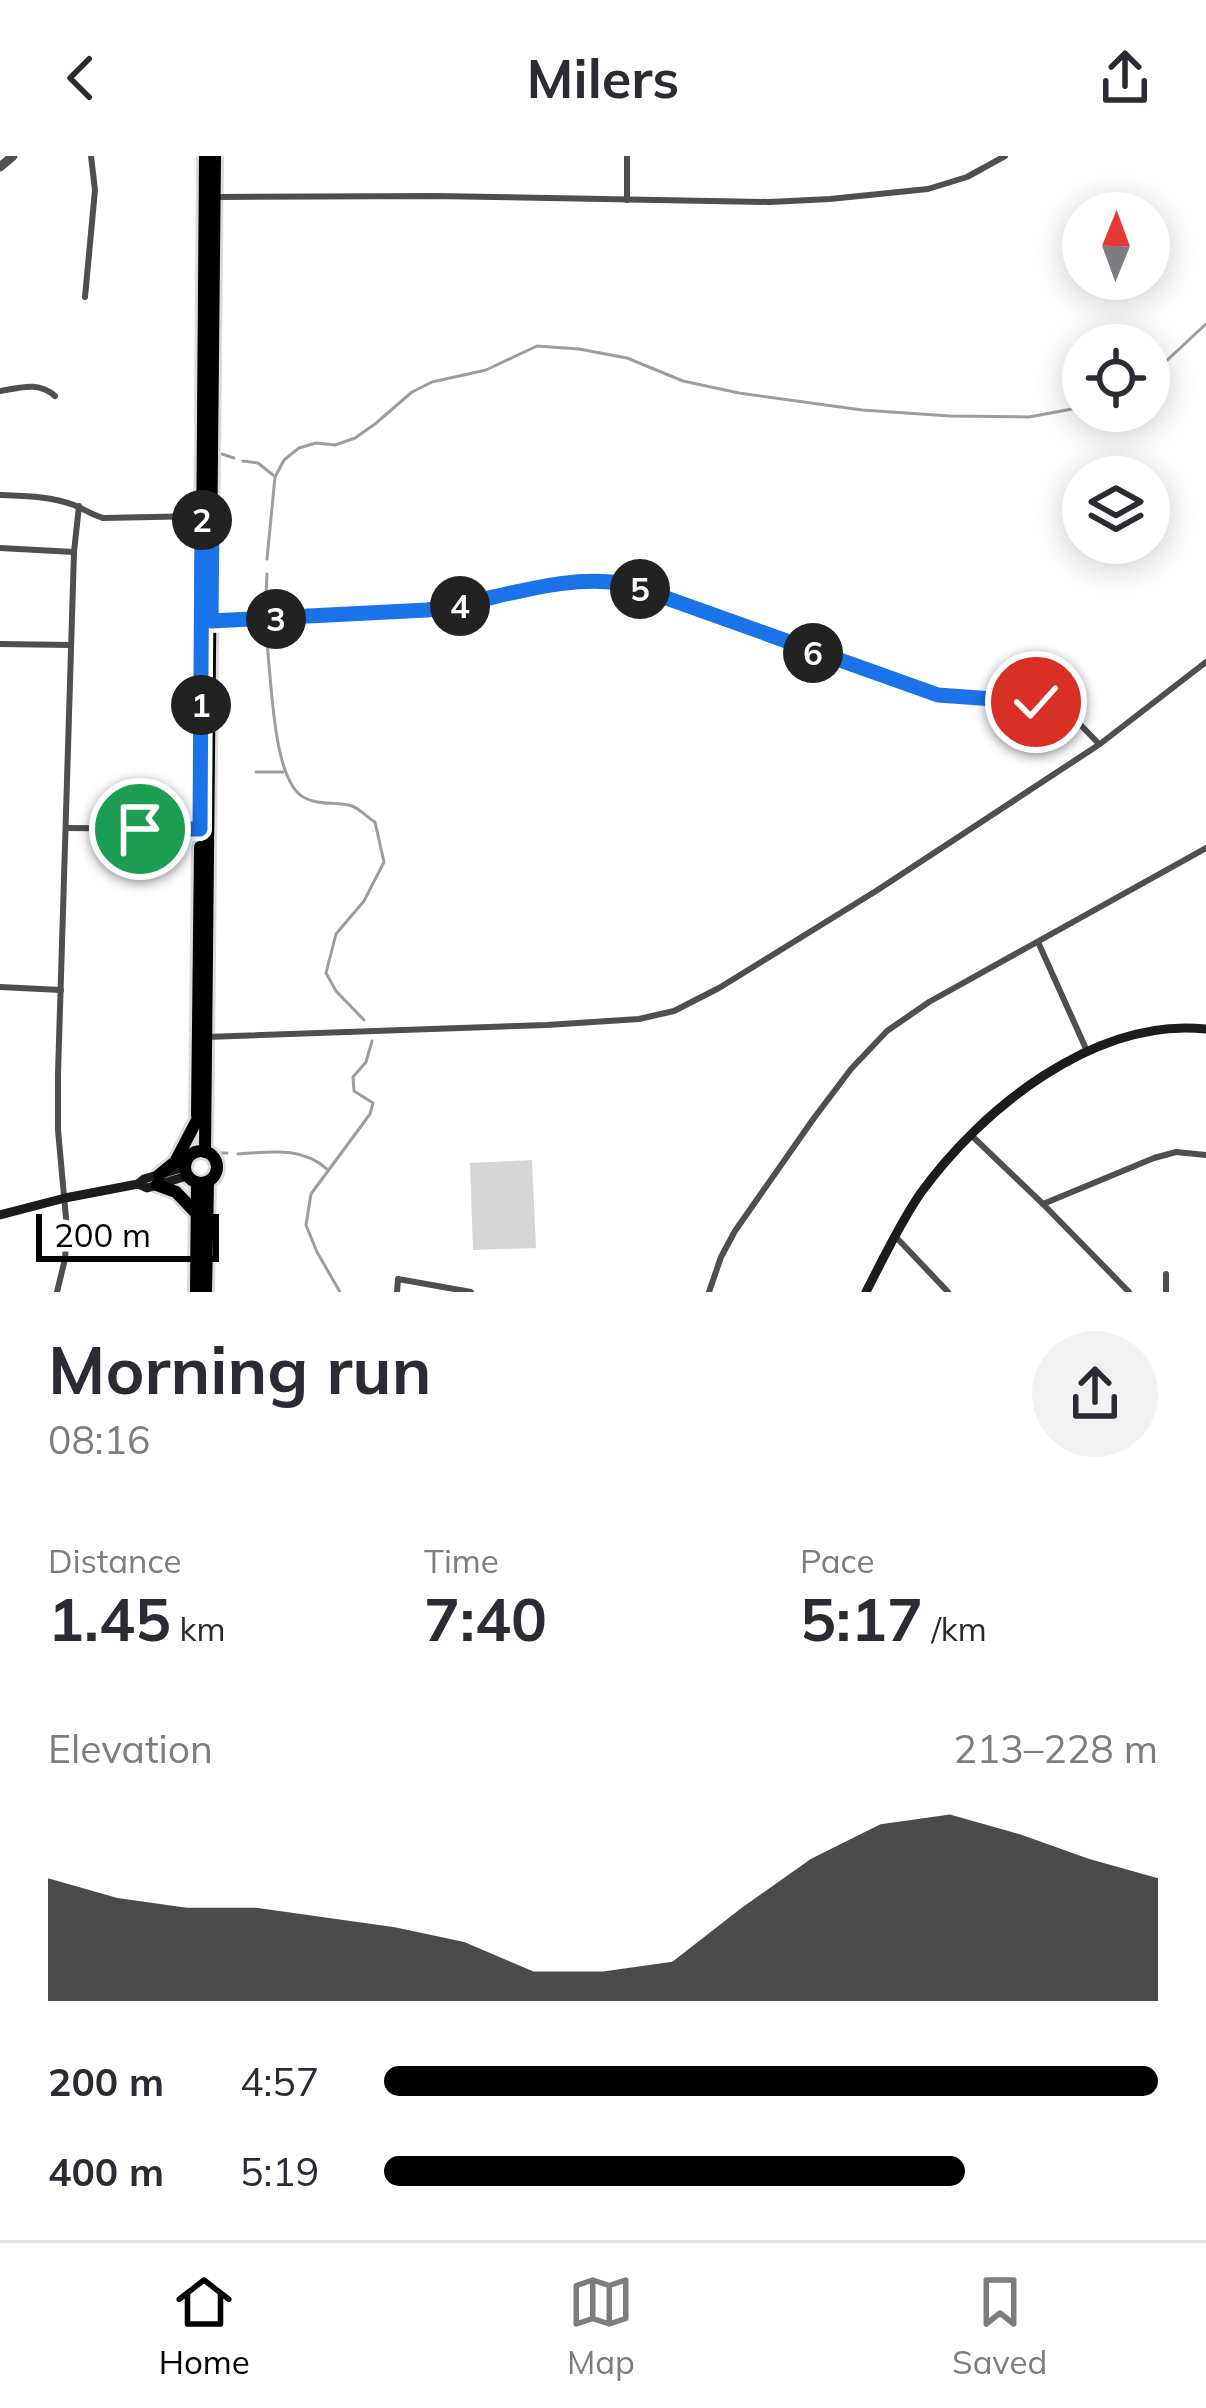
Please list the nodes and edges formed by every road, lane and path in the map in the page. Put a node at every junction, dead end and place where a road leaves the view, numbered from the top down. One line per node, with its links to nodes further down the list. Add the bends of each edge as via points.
1 (13, 156): 6 (street)
2 (91, 156): 10 (street)
3 (210, 156): 7 (main road); 9 (main road)
4 (627, 156): 8 (street)
5 (1006, 156): 8 (street, via 967,177 889,195)
6 (0, 167)
7 (214, 197): 8 (street); 9 (main road)
8 (628, 200)
9 (209, 267): 15 (main road)
10 (86, 297)
11 (0, 391): 12 (street, via 34,385)
12 (55, 396)
13 (0, 495): 14 (street)
14 (79, 506): 15 (street, via 103,518); 17 (street)
15 (207, 516): 18 (main road); 24 (main road)
16 (0, 548): 17 (street)
17 (74, 552): 20 (street)
18 (211, 621): 22 (street, via 427,610 604,580 938,695 1054,706); 30 (main road)
19 (0, 644): 20 (street)
20 (71, 645): 23 (street)
21 (1206, 662): 22 (street)
22 (1100, 744): 30 (street, via 876,891 674,1010 547,1025)
23 (67, 828): 24 (street); 28 (street)
24 (200, 829): 30 (main road)
25 (1206, 848): 26 (street)
26 (1037, 941): 31 (street); 49 (street, via 901,1021 851,1069 735,1231)
27 (0, 987): 28 (street)
28 (61, 990): 38 (street)
29 (1206, 1029): 31 (main road, via 1156,1029)
30 (202, 1037): 32 (main road); 34 (main road)
31 (1088, 1051): 33 (main road)
32 (197, 1120): 34 (main road); 37 (main road)
33 (971, 1136): 39 (street); 42 (main road)
34 (201, 1152): 36 (main road, via 188,1158); 36 (main road, via 212,1156 216,1174)
35 (1206, 1155): 39 (street, via 1154,1158)
36 (194, 1177): 37 (main road); 40 (main road); 46 (main road)
37 (158, 1180): 38 (main road); 40 (main road)
38 (65, 1198): 41 (main road); 44 (street)
39 (1043, 1204): 52 (street)
40 (196, 1214): 45 (main road)
41 (0, 1215)
42 (895, 1236): 50 (main road); 51 (street)
43 (1166, 1274): 53 (street)
44 (57, 1292)
45 (196, 1292)
46 (206, 1292)
47 (397, 1292): 48 (street, via 398,1279)
48 (472, 1292)
49 (710, 1292)
50 (866, 1292)
51 (947, 1292)
52 (1129, 1292)
53 (1166, 1292)

